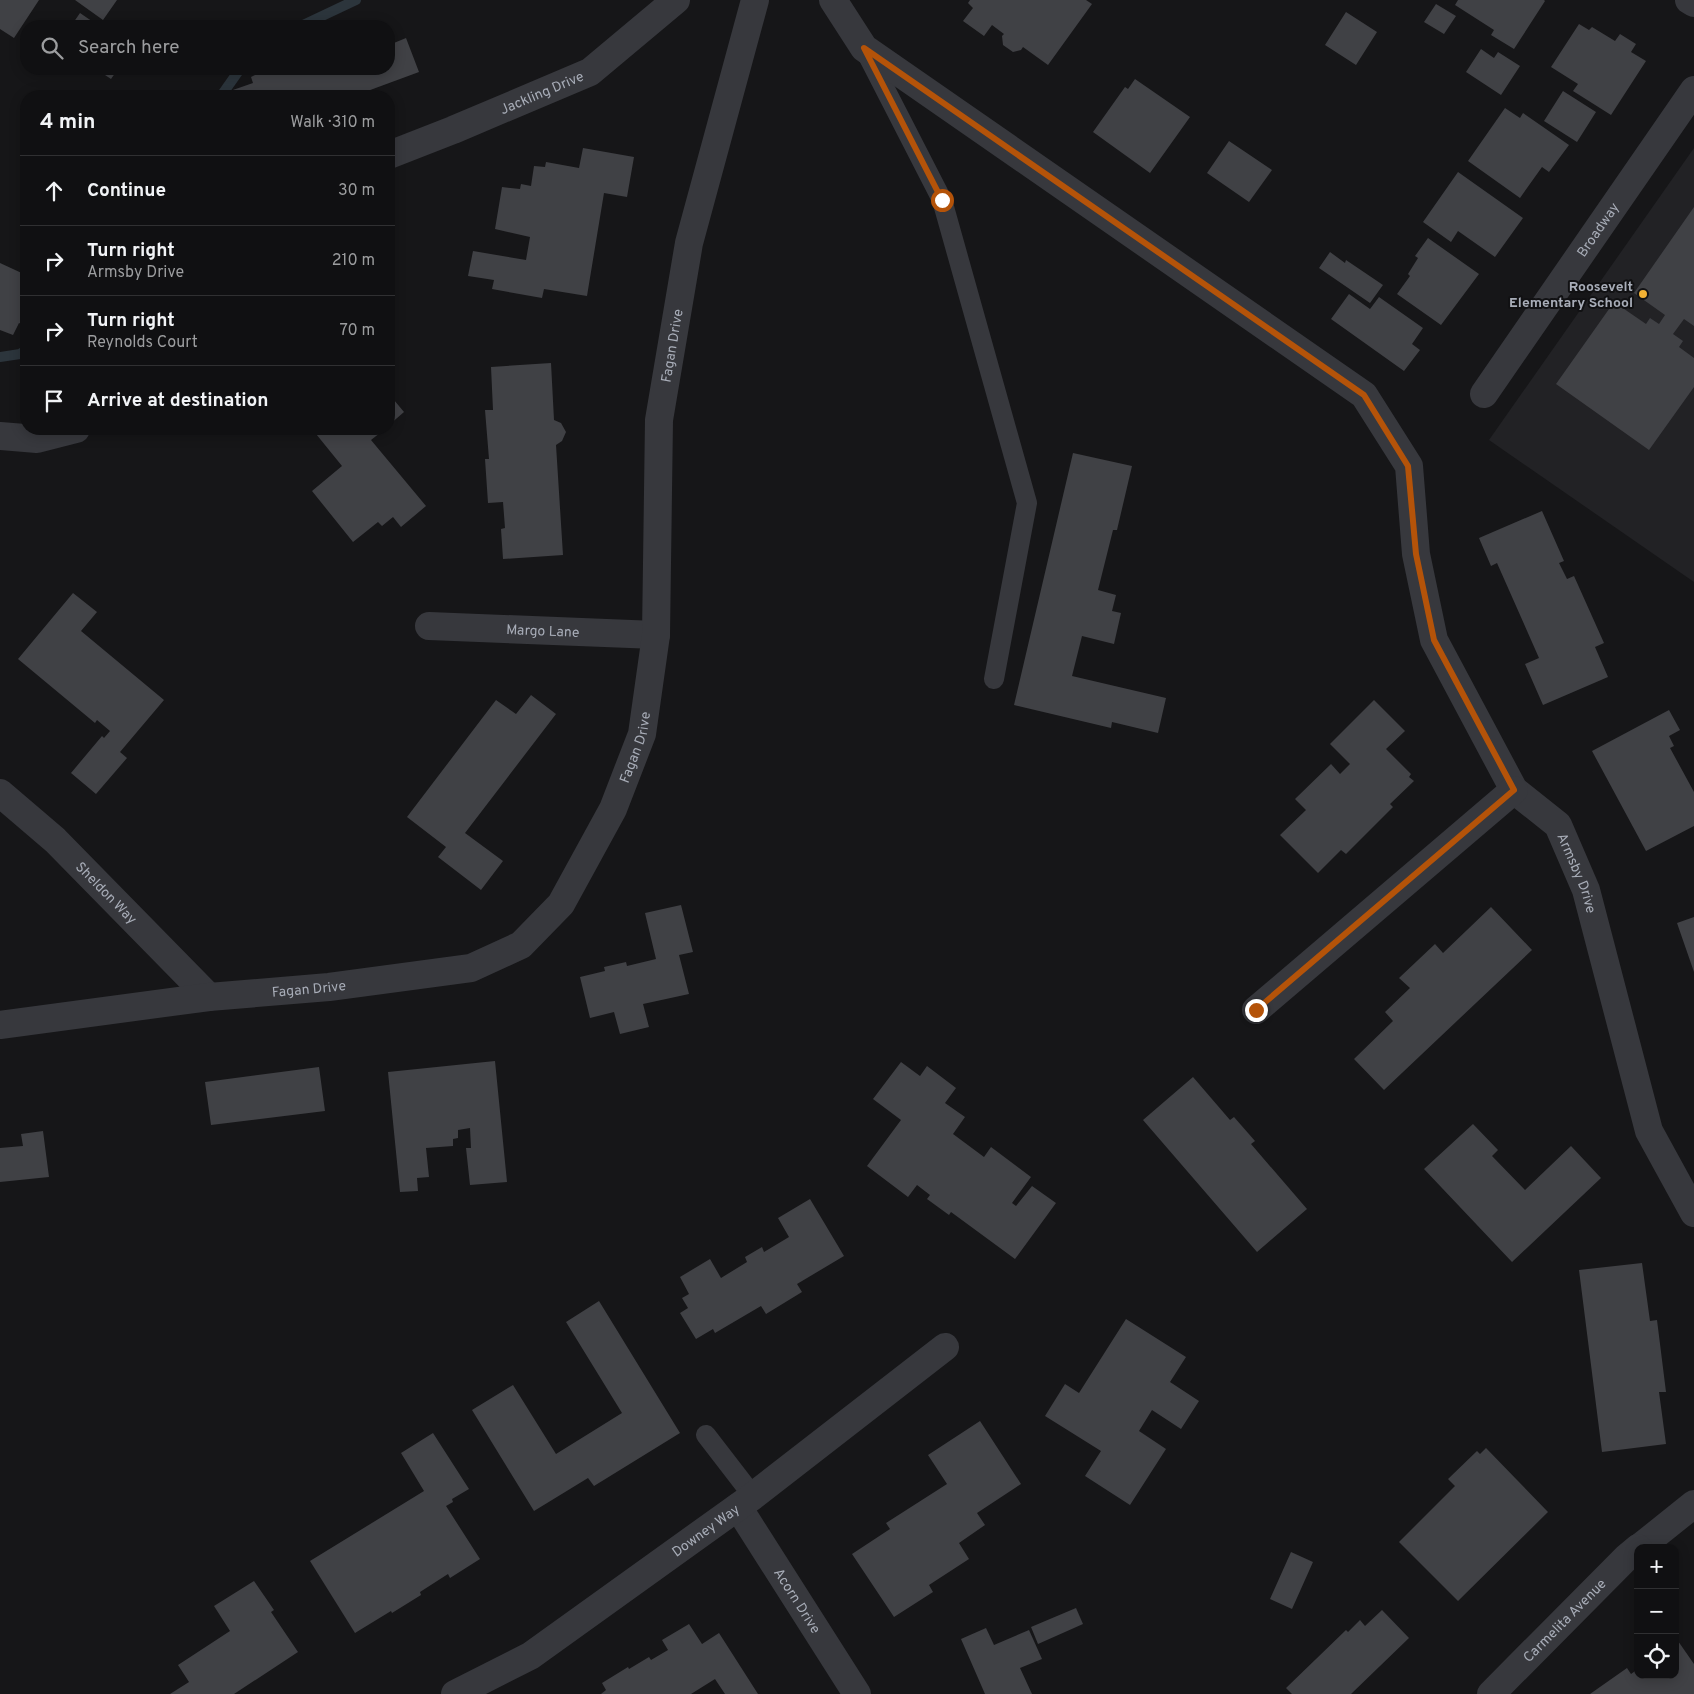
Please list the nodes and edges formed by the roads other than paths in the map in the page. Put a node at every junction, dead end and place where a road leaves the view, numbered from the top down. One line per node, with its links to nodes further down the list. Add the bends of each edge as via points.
1 (676, 0): 8 (street, Jackling Drive, via 590,72)
2 (755, 0): 13 (street, Fagan Drive, via 689,243 659,420)
3 (833, 0): 6 (street, Armsby Drive)
4 (1689, 0): 5 (street)
5 (1694, 3)
6 (864, 48): 14 (lane, via 942,200 1027,502); 15 (street, Armsby Drive, via 1364,395 1408,466 1416,554 1434,640)
7 (1694, 90): 9 (street, Broadway)
8 (395, 153)
9 (1484, 394)
10 (50, 435): 11 (street, via 37,438)
11 (0, 436)
12 (429, 626): 13 (street, Margo Lane)
13 (656, 636): 17 (street, Fagan Drive, via 642,734 613,809 561,904 521,945 471,968 329,987)
14 (994, 680)
15 (1514, 790): 18 (street); 20 (street, Armsby Drive, via 1558,825 1586,890 1649,1132)
16 (0, 793): 17 (street, Sheldon Way, via 55,840)
17 (209, 997): 19 (street, Fagan Drive)
18 (1256, 1010)
19 (0, 1026)
20 (1694, 1213)
21 (945, 1347): 23 (street, Downey Way)
22 (706, 1435): 23 (lane)
23 (746, 1501): 27 (street, Downey Way, via 530,1656); 28 (street, Acorn Drive)
24 (1694, 1504): 25 (street, Carmelita Avenue)
25 (1643, 1544)
26 (1634, 1551): 29 (street, Carmelita Avenue)
27 (455, 1694)
28 (857, 1694)
29 (1491, 1694)

